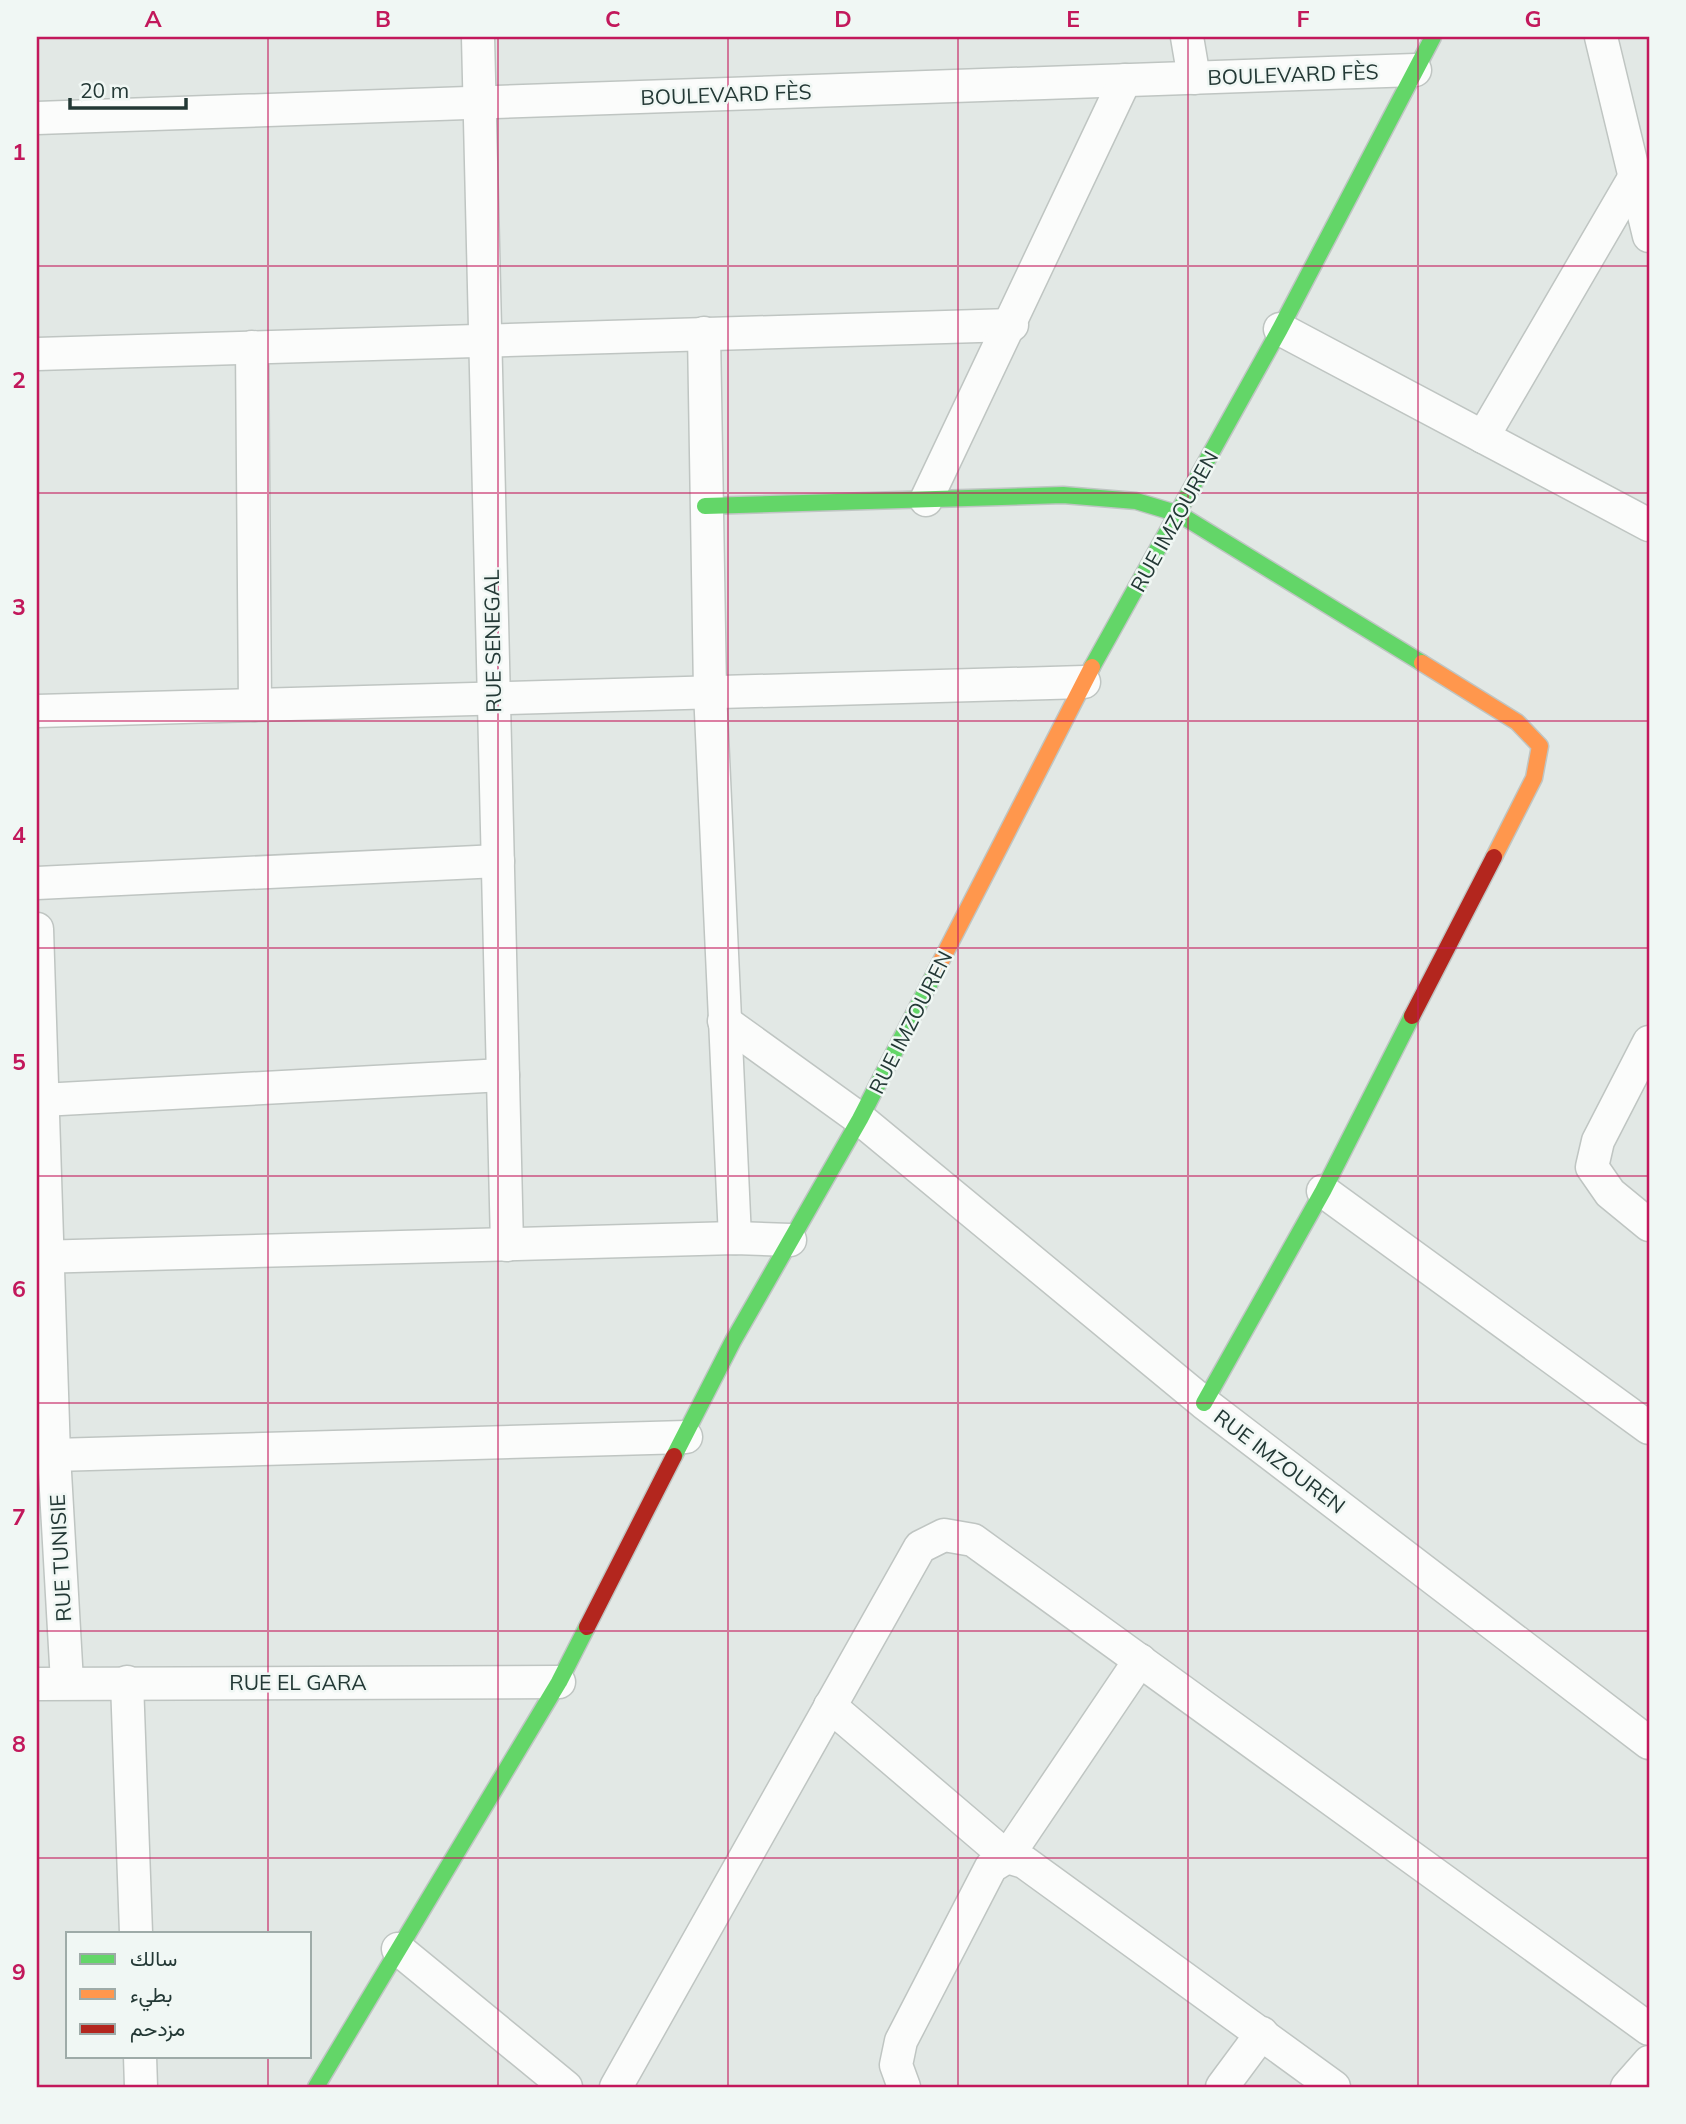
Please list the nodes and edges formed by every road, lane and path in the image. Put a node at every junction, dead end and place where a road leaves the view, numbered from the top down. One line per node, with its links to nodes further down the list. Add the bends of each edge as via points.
1 (478, 37): 8 (street, RUE SENEGAL)
2 (1187, 37): 6 (street)
3 (1433, 37): 5 (street, RUE IMZOUREN)
4 (1601, 37): 10 (street)
5 (1415, 70): 6 (street, BOULEVARD FÈS); 13 (street, RUE IMZOUREN)
6 (1194, 78): 7 (street, BOULEVARD FÈS)
7 (1125, 80): 8 (street, BOULEVARD FÈS); 12 (street)
8 (478, 102): 9 (street, BOULEVARD FÈS); 15 (street, RUE SENEGAL)
9 (37, 118)
10 (1634, 178): 11 (street); 18 (street)
11 (1649, 236)
12 (1012, 325): 14 (street); 19 (street)
13 (1280, 329): 18 (street); 21 (street, RUE IMZOUREN)
14 (704, 333): 15 (street); 20 (street)
15 (485, 340): 16 (street); 25 (street, RUE SENEGAL)
16 (252, 347): 17 (street); 26 (street)
17 (37, 354)
18 (1483, 437): 22 (street)
19 (926, 500): 20 (street); 21 (street, via 1063,495 1136,501)
20 (705, 506): 24 (street)
21 (1179, 514): 23 (street, RUE IMZOUREN); 36 (street, via 1517,722 1539,746 1534,778)
22 (1649, 525)
23 (1084, 682): 24 (street); 35 (street, RUE IMZOUREN)
24 (710, 691): 25 (street); 31 (street)
25 (494, 697): 26 (street); 28 (street, RUE SENEGAL)
26 (255, 705): 27 (street)
27 (37, 712)
28 (498, 861): 29 (street); 33 (street, RUE SENEGAL)
29 (37, 883)
30 (37, 929): 34 (street, RUE TUNISIE)
31 (723, 1021): 35 (street); 38 (street)
32 (1649, 1042): 37 (street, via 1598,1141 1592,1167 1610,1192)
33 (503, 1075): 34 (street); 40 (street, RUE SENEGAL)
34 (42, 1100): 41 (street, RUE TUNISIE)
35 (860, 1119): 39 (street); 42 (street, RUE IMZOUREN)
36 (1323, 1191): 42 (street); 43 (street)
37 (1649, 1225)
38 (734, 1238): 39 (street); 40 (street)
39 (789, 1240): 44 (street)
40 (507, 1245): 41 (street)
41 (42, 1257): 45 (street, RUE TUNISIE)
42 (1204, 1403): 51 (street, RUE IMZOUREN)
43 (1649, 1428)
44 (686, 1437): 45 (street); 48 (street)
45 (54, 1455): 49 (street, RUE TUNISIE)
46 (1140, 1660): 50 (street, via 973,1540 944,1535 920,1547); 52 (street); 55 (street)
47 (127, 1682): 48 (street, RUE EL GARA); 49 (street, RUE EL GARA); 53 (street)
48 (559, 1682): 54 (street)
49 (52, 1683)
50 (830, 1706): 52 (street); 62 (street)
51 (1649, 1743)
52 (1007, 1857): 56 (street, via 1024,1862); 63 (street, via 991,1867 901,2041 896,2065)
53 (136, 1932)
54 (398, 1949): 60 (street); 61 (street)
55 (1649, 2029)
56 (1262, 2033): 64 (street); 65 (street)
57 (140, 2058): 59 (street)
58 (1649, 2062): 66 (street)
59 (141, 2087)
60 (316, 2087)
61 (566, 2087)
62 (616, 2087)
63 (904, 2087)
64 (1222, 2087)
65 (1334, 2087)
66 (1627, 2087)

